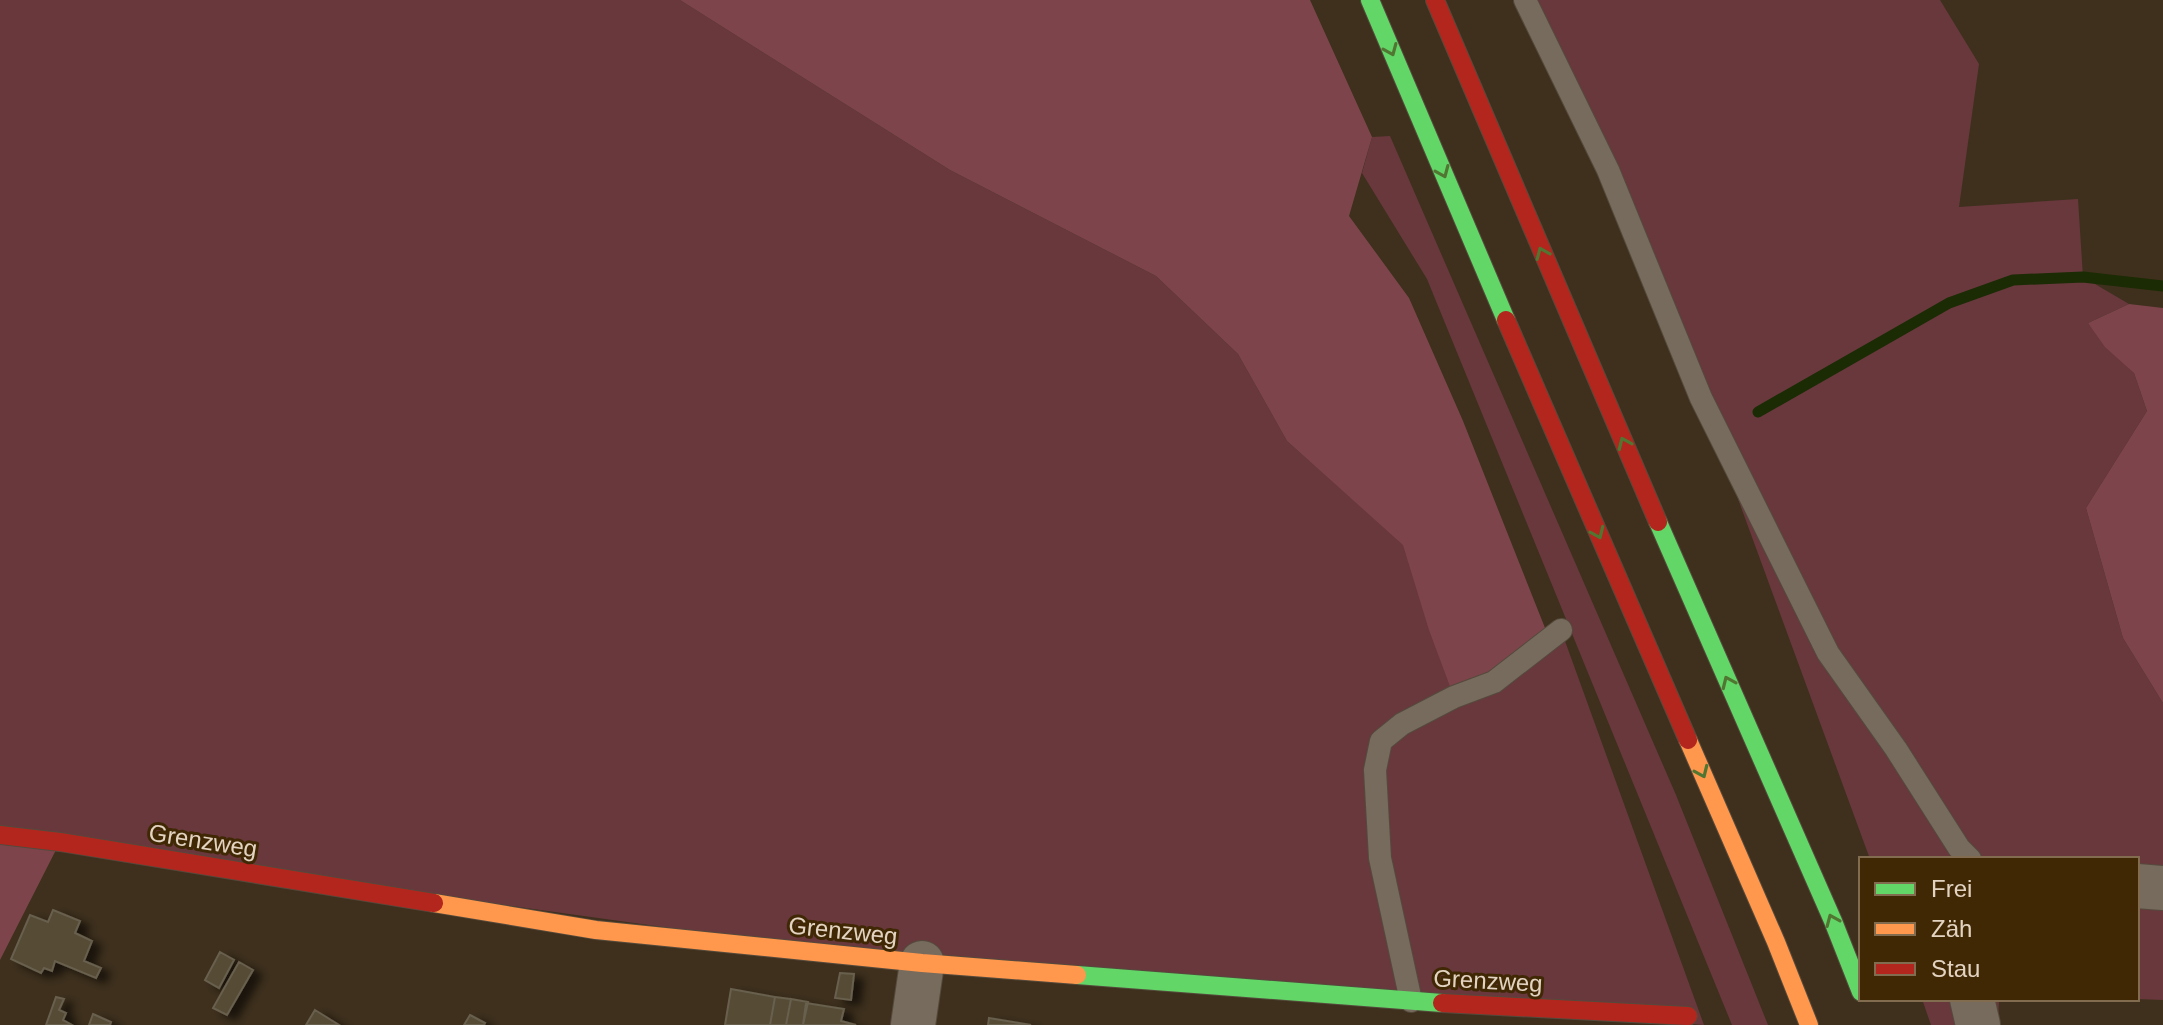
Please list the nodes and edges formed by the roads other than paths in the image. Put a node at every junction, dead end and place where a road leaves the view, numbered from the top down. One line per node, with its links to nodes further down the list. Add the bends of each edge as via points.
1 (1370, 0): 15 (main road, one-way to 15)
2 (1435, 0): 10 (main road, one-way to 2)
3 (1525, 0): 6 (lane, via 1608,170 1701,398 1828,653)
4 (1561, 630): 12 (lane, via 1494,682 1402,724 1381,741 1375,770 1380,858)
5 (0, 835): 9 (main road, Grenzweg, via 596,930)
6 (1968, 857)
7 (2139, 886): 8 (street)
8 (2163, 888)
9 (922, 963): 12 (main road, Grenzweg); 14 (street)
10 (1859, 987)
11 (1972, 1001): 16 (street)
12 (1435, 1009): 13 (main road, Grenzweg)
13 (1688, 1016)
14 (913, 1025)
15 (1809, 1025)
16 (1978, 1025)

